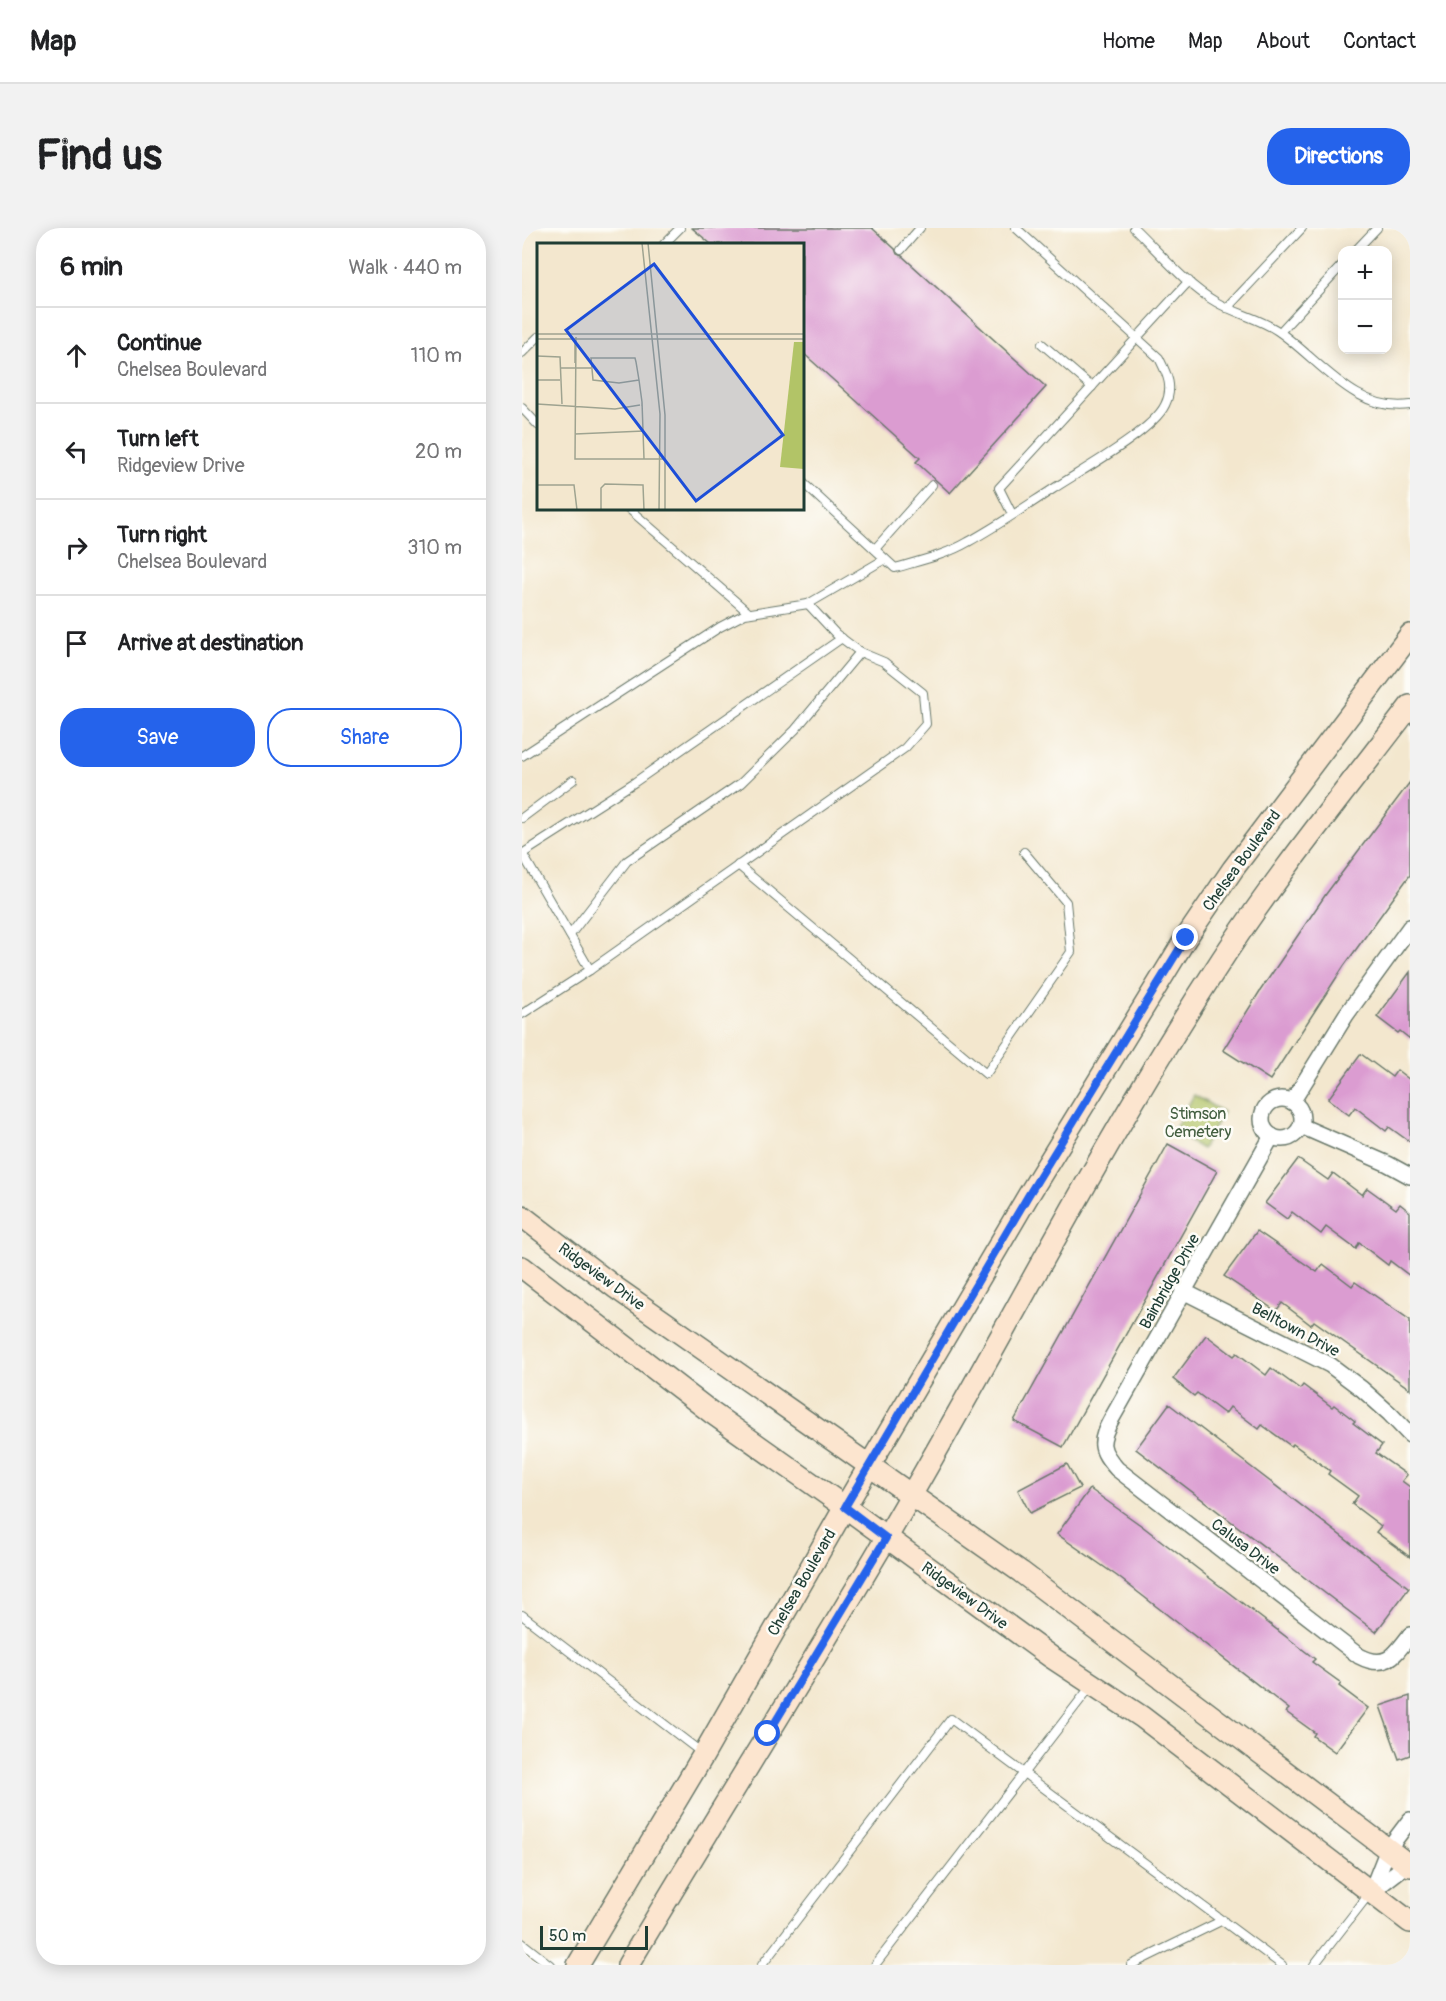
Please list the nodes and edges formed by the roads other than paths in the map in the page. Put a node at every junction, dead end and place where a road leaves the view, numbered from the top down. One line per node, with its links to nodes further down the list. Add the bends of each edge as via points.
1 (680, 228): 7 (lane)
2 (920, 228): 9 (lane)
3 (1016, 228): 15 (lane)
4 (1134, 228): 11 (lane)
5 (1302, 228): 12 (lane)
6 (1377, 228): 8 (lane)
7 (665, 243)
8 (1360, 246)
9 (900, 250)
10 (1338, 269): 13 (lane)
11 (1189, 281): 12 (lane); 15 (lane)
12 (1227, 308): 13 (lane)
13 (1280, 332): 19 (lane, via 1358,395 1388,406)
14 (537, 338): 17 (lane)
15 (1137, 338): 18 (lane); 25 (lane, via 1159,358 1170,380 1165,407 1136,434)
16 (1042, 344): 18 (lane)
17 (522, 353)
18 (1092, 387): 25 (lane, via 999,488)
19 (1410, 405)
20 (522, 408): 21 (lane)
21 (537, 424)
22 (804, 484): 26 (lane)
23 (932, 485): 26 (lane)
24 (629, 510): 29 (lane)
25 (1012, 514): 27 (lane, via 966,543 930,558 895,568)
26 (875, 549): 27 (lane)
27 (885, 559): 28 (lane)
28 (808, 604): 29 (lane); 30 (lane)
29 (749, 614): 34 (lane, via 720,627)
30 (842, 638): 32 (lane); 38 (lane, via 635,782)
31 (1406, 647): 53 (main road, Chelsea Boulevard, via 1233,869 1186,938)
32 (860, 652): 39 (lane, via 884,662 923,693 926,724 905,748); 41 (lane, via 795,730 741,783 627,861)
33 (1410, 706): 54 (main road, via 1258,907 1208,980 1092,1172)
34 (522, 756)
35 (573, 780): 36 (lane)
36 (522, 818)
37 (1024, 852): 39 (lane, via 1066,902 1071,952 986,1074)
38 (522, 854): 41 (lane)
39 (738, 865): 42 (lane)
40 (1408, 933): 44 (street, via 1346,1016)
41 (570, 934): 42 (lane)
42 (590, 970): 43 (lane)
43 (522, 1014)
44 (1292, 1102): 45 (street, via 1299,1109); 46 (street, via 1277,1100 1266,1108 1262,1120)
45 (1300, 1126): 46 (street, via 1291,1137); 47 (street)
46 (1272, 1136): 50 (street, Bainbridge Drive)
47 (1410, 1176)
48 (522, 1216): 53 (main road, Ridgeview Drive, via 616,1288)
49 (522, 1267): 55 (main road, Ridgeview Drive, via 712,1413)
50 (1184, 1292): 51 (street, Belltown Drive, via 1330,1365 1362,1389); 52 (street, Bainbridge Drive, via 1104,1432)
51 (1410, 1436)
52 (1101, 1446): 58 (street, Calusa Drive, via 1117,1470 1359,1656 1378,1663 1387,1660)
53 (869, 1465): 54 (main road, Ridgeview Drive); 55 (main road, Chelsea Boulevard)
54 (911, 1494): 56 (main road); 63 (main road, Ridgeview Drive, via 1029,1578)
55 (845, 1507): 56 (main road, Ridgeview Drive); 60 (main road, Chelsea Boulevard)
56 (886, 1538): 59 (main road, Ridgeview Drive); 71 (main road)
57 (522, 1615): 60 (lane)
58 (1410, 1635)
59 (1092, 1684): 61 (lane); 65 (main road, Ridgeview Drive, via 1142,1717)
60 (704, 1754): 70 (main road, Chelsea Boulevard)
61 (1024, 1772): 66 (lane); 72 (lane, via 951,1719); 73 (lane)
62 (1410, 1820): 63 (street)
63 (1388, 1849): 64 (main road, Ridgeview Drive); 65 (street)
64 (1409, 1864): 65 (street)
65 (1371, 1892): 67 (main road, Ridgeview Drive); 76 (lane)
66 (1223, 1920): 74 (lane); 75 (lane)
67 (1410, 1922)
68 (522, 1943): 69 (lane)
69 (550, 1965)
70 (578, 1965)
71 (628, 1965)
72 (762, 1965)
73 (875, 1965)
74 (1131, 1965)
75 (1282, 1965)
76 (1314, 1965)

